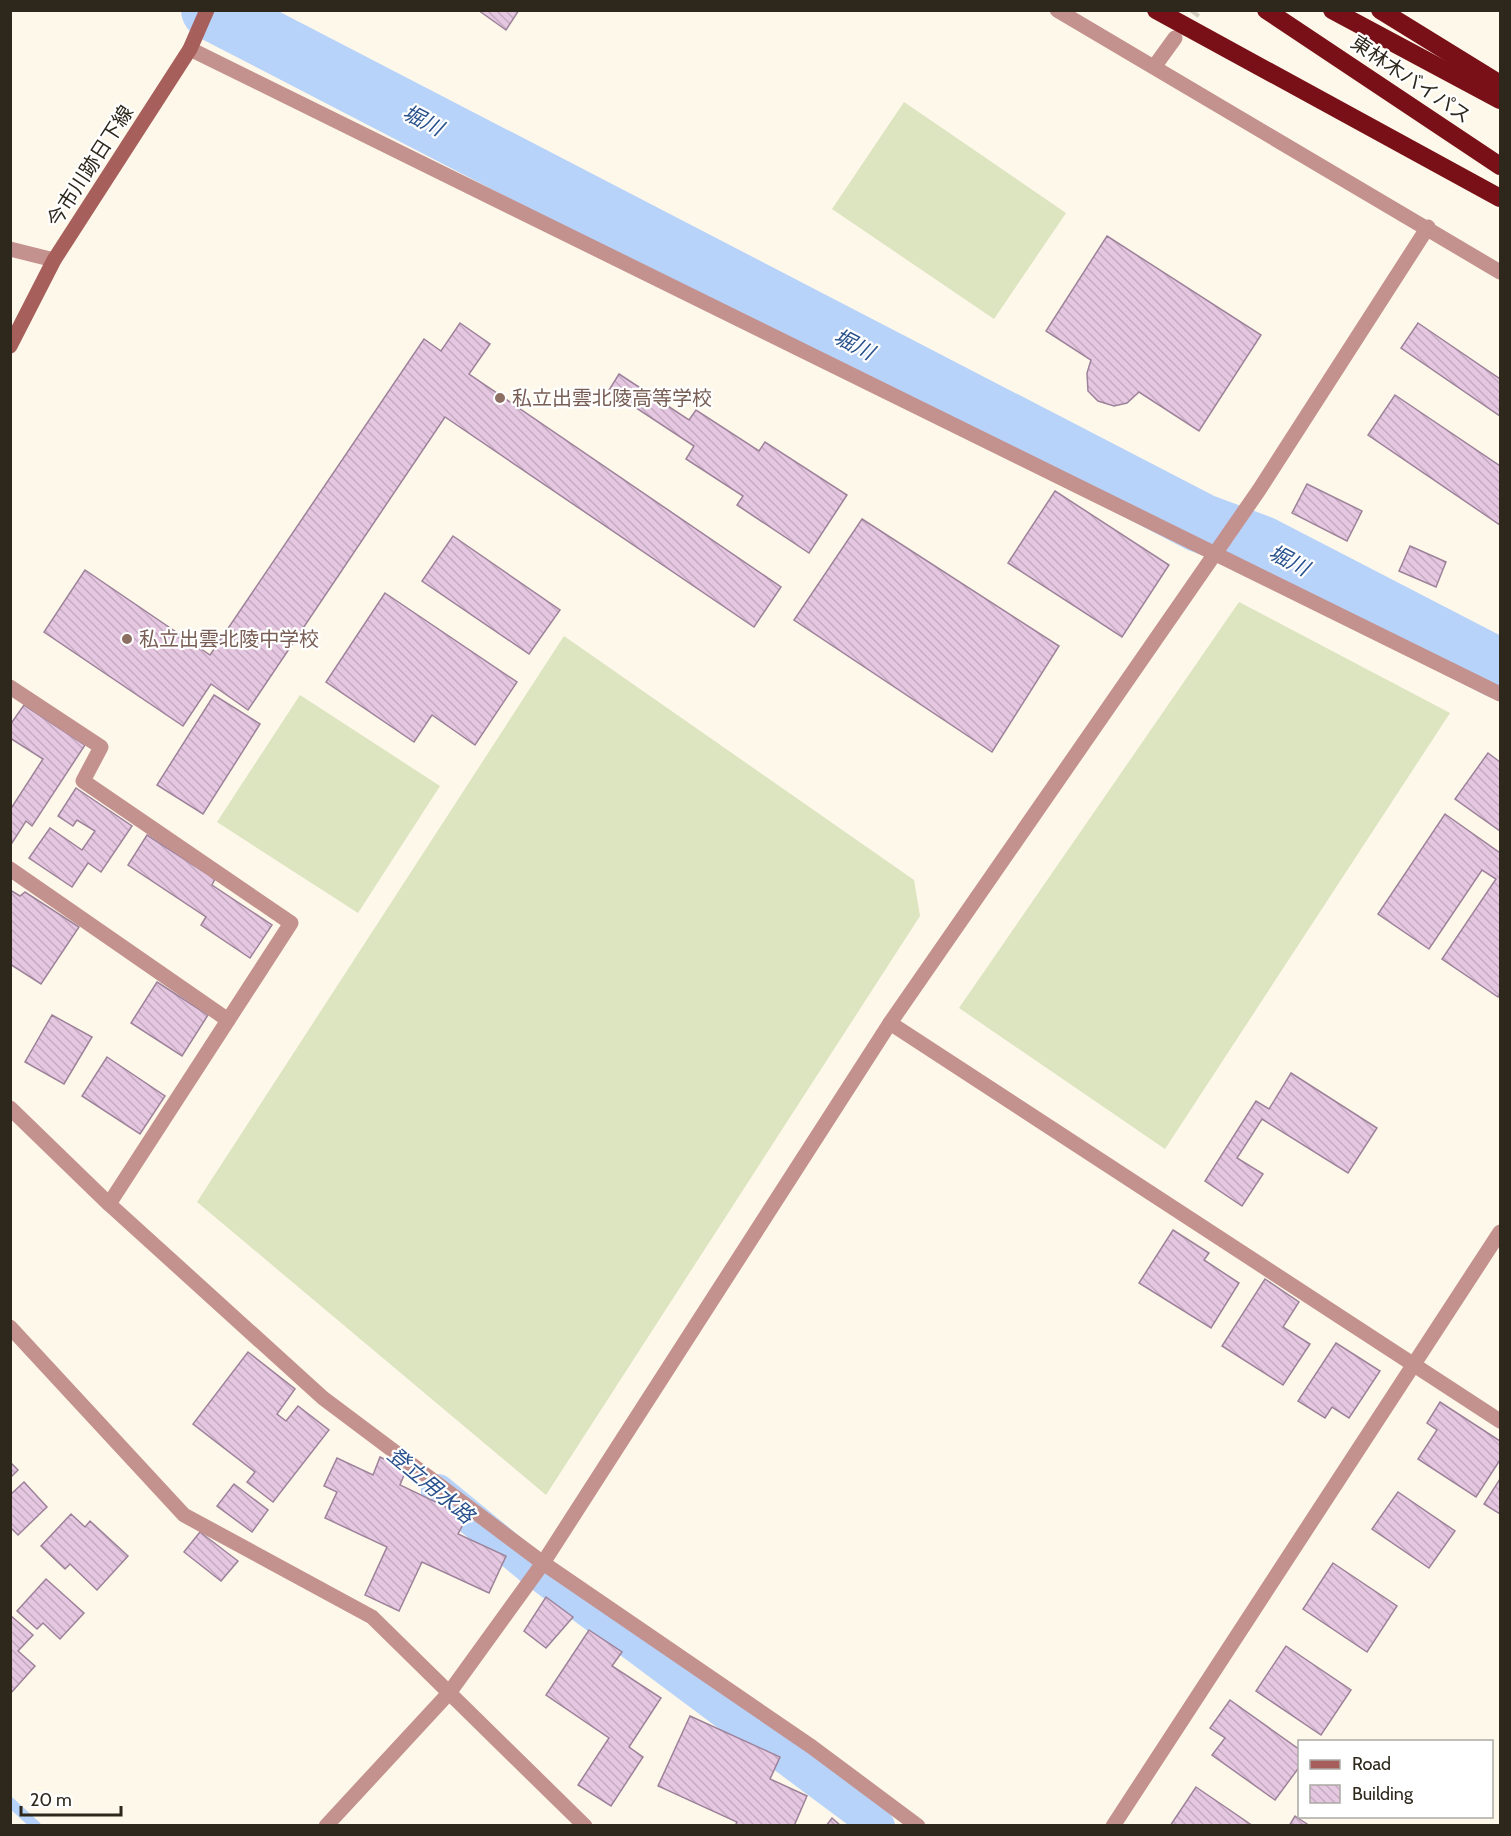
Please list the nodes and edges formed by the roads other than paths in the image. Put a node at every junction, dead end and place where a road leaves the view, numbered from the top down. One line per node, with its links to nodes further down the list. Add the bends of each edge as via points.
1 (207, 10): 8 (street, 今市川跡日下線)
2 (1057, 10): 9 (street)
3 (1156, 10): 13 (highway)
4 (1266, 10): 12 (highway, 東林木バイパス)
5 (1332, 10): 11 (highway, 東林木バイパス)
6 (1380, 10): 10 (highway)
7 (1175, 38): 9 (street)
8 (190, 49): 16 (street, 今市川跡日下線); 19 (street)
9 (1154, 67): 14 (street)
10 (1500, 84)
11 (1500, 100)
12 (1500, 166)
13 (1500, 198)
14 (1428, 227): 17 (street); 19 (street)
15 (10, 249): 16 (street)
16 (54, 260): 18 (street, 今市川跡日下線)
17 (1500, 272)
18 (10, 346)
19 (1216, 553): 21 (street); 24 (street)
20 (10, 687): 23 (street, via 101,747 83,781 291,923)
21 (1500, 694)
22 (10, 869): 23 (street)
23 (228, 1020): 26 (street)
24 (890, 1023): 29 (street); 31 (street)
25 (10, 1108): 26 (street)
26 (109, 1204): 31 (street, via 322,1398)
27 (1500, 1232): 29 (street)
28 (10, 1327): 32 (street, via 184,1515 372,1617)
29 (1413, 1364): 30 (street); 36 (street)
30 (1500, 1421)
31 (543, 1563): 32 (street); 35 (street, via 812,1747)
32 (449, 1693): 33 (street); 34 (street)
33 (326, 1826)
34 (585, 1826)
35 (918, 1826)
36 (1113, 1826)

